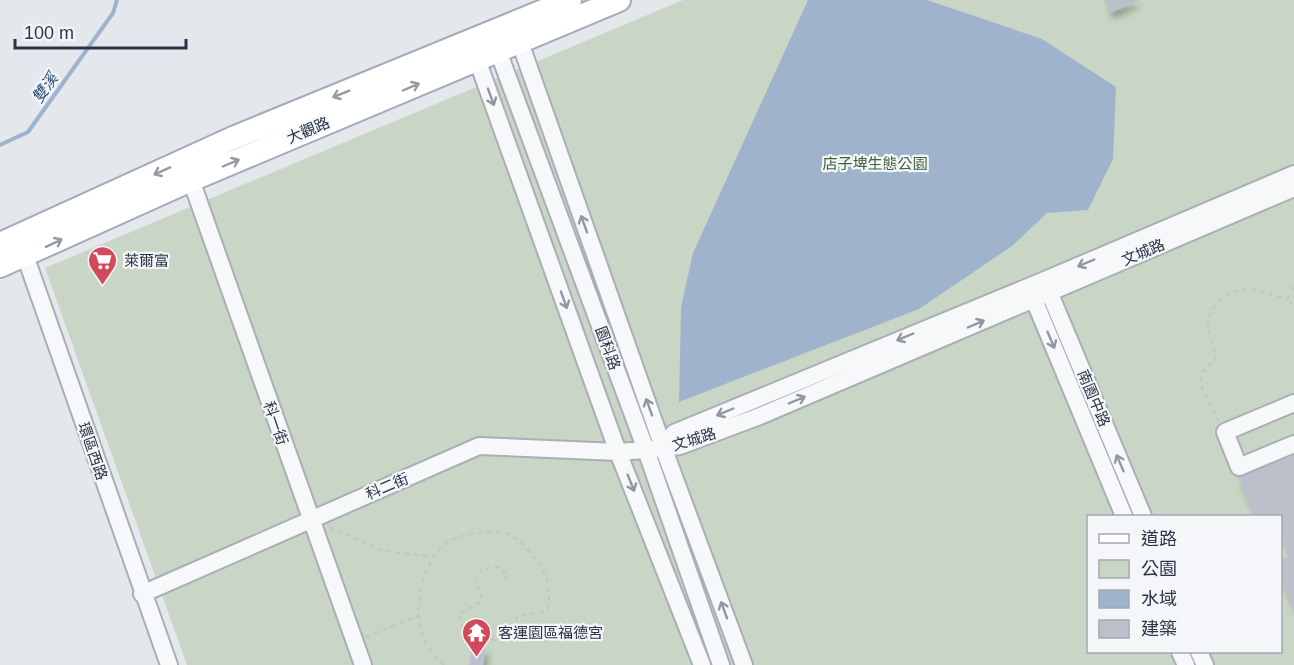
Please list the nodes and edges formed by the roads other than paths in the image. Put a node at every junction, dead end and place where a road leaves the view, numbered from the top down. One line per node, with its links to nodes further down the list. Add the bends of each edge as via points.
1 (570, 0): 3 (main road, 大觀路)
2 (620, 0): 3 (main road, 大觀路)
3 (516, 33): 4 (main road, 大觀路); 13 (street, one-way to 3)
4 (484, 46): 6 (main road, 大觀路, one-way to 4); 8 (main road, 大觀路, one-way to 8, via 233,138); 14 (street, 園科路); 15 (street, one-way to 15)
5 (1294, 174): 10 (street, 文城路, one-way to 10)
6 (191, 180): 8 (main road, 大觀路, one-way to 6); 18 (street, 科一街)
7 (1294, 188): 10 (street, 文城路)
8 (14, 245): 9 (main road, 大觀路); 19 (street, 環區西路)
9 (0, 266)
10 (1039, 290): 13 (street, 文城路, via 674,433); 16 (street, 南園中路, one-way to 16); 17 (street, 南園中路, one-way to 10)
11 (1294, 403): 12 (street, via 1225,432 1239,467)
12 (1294, 444)
13 (663, 447): 14 (street, 科二街); 24 (street, one-way to 13)
14 (646, 450): 15 (street, 科二街); 23 (street, 園科路)
15 (618, 452): 18 (street, 科二街, via 479,446); 22 (street, one-way to 22)
16 (1124, 515)
17 (1143, 515)
18 (310, 519): 19 (street, 科二街); 21 (street, 科一街)
19 (142, 594): 20 (street, 環區西路)
20 (169, 665)
21 (363, 665)
22 (702, 665)
23 (721, 665)
24 (744, 665)

